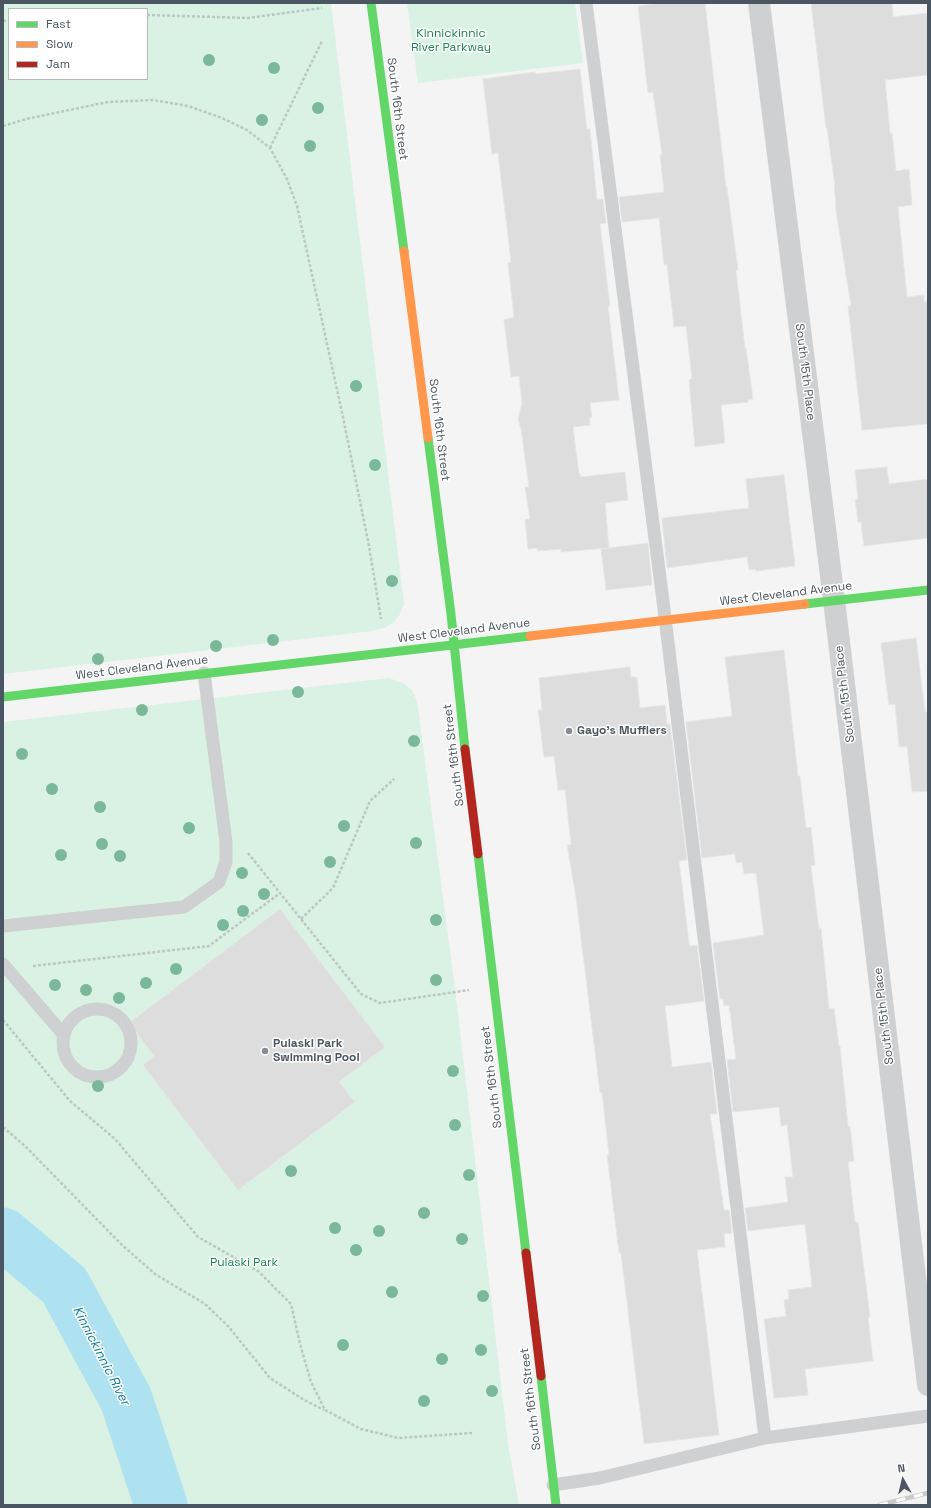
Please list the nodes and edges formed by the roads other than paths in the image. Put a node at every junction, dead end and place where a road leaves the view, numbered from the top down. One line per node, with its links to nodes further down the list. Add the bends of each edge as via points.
1 (371, 3): 7 (street, South 16th Street)
2 (586, 3): 6 (lane)
3 (759, 3): 5 (street, South 15th Place)
4 (928, 590): 5 (street, West Cleveland Avenue)
5 (834, 600): 6 (street, West Cleveland Avenue); 13 (street, South 15th Place)
6 (665, 620): 7 (street, West Cleveland Avenue); 15 (lane)
7 (453, 644): 8 (street, West Cleveland Avenue); 16 (street, South 16th Street)
8 (204, 673): 9 (street, West Cleveland Avenue); 10 (lane, via 226,842 226,862 219,882 184,907)
9 (3, 696)
10 (3, 926)
11 (3, 964): 12 (lane)
12 (64, 1035): 12 (lane, via 65,1056 71,1065 89,1077 111,1074 120,1068 130,1049 126,1027 119,1018 109,1012 87,1011 77,1016)
13 (928, 1382)
14 (928, 1416): 15 (lane)
15 (765, 1438): 16 (lane, via 600,1478)
16 (553, 1485): 17 (street, South 16th Street)
17 (556, 1505)

